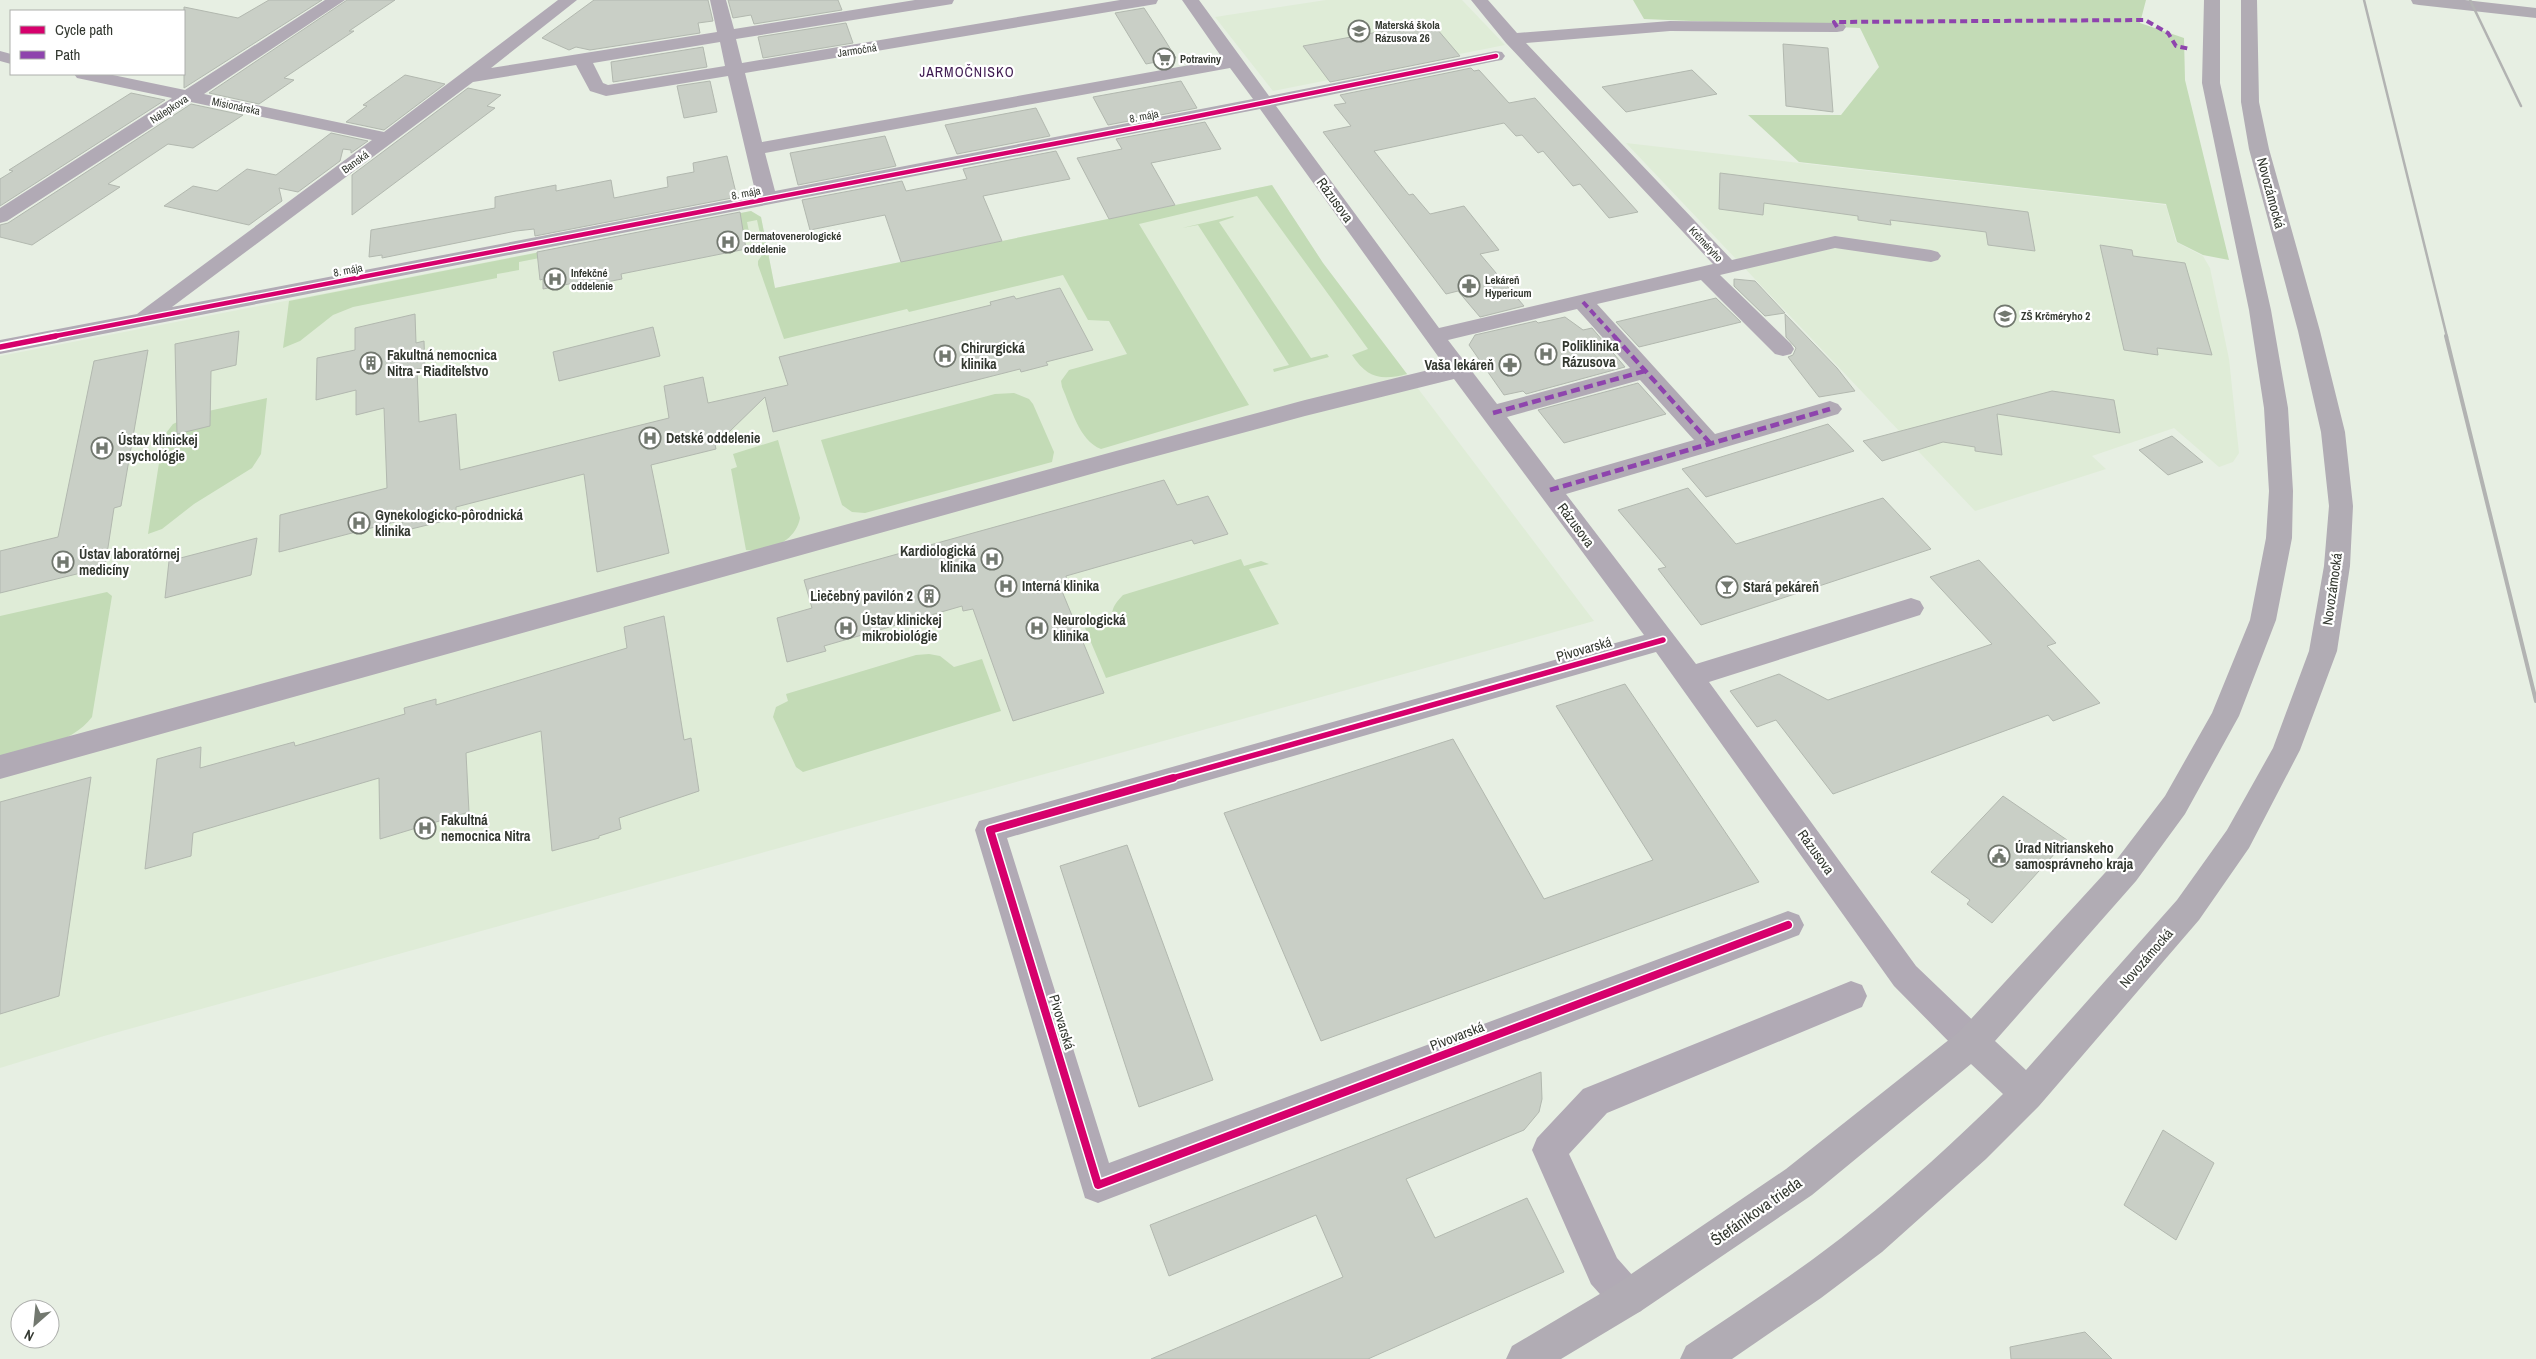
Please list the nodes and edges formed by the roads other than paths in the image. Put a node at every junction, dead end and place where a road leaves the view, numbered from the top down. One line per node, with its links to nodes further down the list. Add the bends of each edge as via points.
1 (338, 0): 23 (street, Nálepkova)
2 (569, 0): 22 (street, Banská)
3 (718, 0): 15 (street, 8. mája)
4 (946, 0): 15 (street)
5 (1150, 0): 20 (street, Jarmočná)
6 (1190, 0): 19 (street, Rázusova)
7 (1479, 0): 16 (street, Krčméryho)
8 (2212, 0): 49 (main road, via 2211,83 2260,310 2276,408 2281,491 2279,538 2263,620 2225,716 2175,805 2125,872)
9 (2250, 0): 50 (main road, Novozámocká, via 2250,102 2255,130 2309,331 2334,441 2341,506 2337,566 2323,651 2286,750 2238,839 2188,910)
10 (2419, 0): 11 (main road)
11 (2494, 8): 12 (main road); 13 (street)
12 (2536, 13)
13 (2536, 18)
14 (1837, 27): 16 (street, via 1670,26)
15 (728, 36): 18 (street); 20 (street, 8. mája)
16 (1512, 39): 30 (street, Krčméryho)
17 (1496, 56): 24 (street, 8. mája)
18 (582, 60): 20 (street, Jarmočná, via 596,87 606,91); 22 (street)
19 (1234, 62): 24 (street, Rázusova); 26 (street)
20 (736, 70): 26 (street, 8. mája)
21 (88, 75): 23 (street, Misionárska)
22 (467, 78): 25 (street, Banská)
23 (189, 96): 25 (street, Misionárska); 28 (street, Nálepkova)
24 (1263, 102): 27 (street, 8. mája); 34 (street, Rázusova)
25 (388, 138): 33 (street, Banská)
26 (755, 149): 27 (street, 8. mája)
27 (767, 199): 33 (street, 8. mája)
28 (0, 218)
29 (1931, 256): 30 (street, via 1835,242)
30 (1728, 268): 31 (street, Krčméryho)
31 (1706, 273): 32 (street, Krčméryho); 36 (street)
32 (1583, 302): 34 (street, Krčméryho); 38 (street)
33 (139, 321): 35 (street, 8. mája)
34 (1434, 336): 37 (street, Rázusova)
35 (0, 348)
36 (1783, 349)
37 (1461, 370): 40 (street, Rázusova); 46 (street, via 1145,451)
38 (1645, 371): 40 (street); 41 (street)
39 (1830, 409): 41 (street)
40 (1492, 413): 42 (street, Rázusova)
41 (1711, 444): 42 (street)
42 (1550, 490): 44 (street, Rázusova)
43 (1911, 608): 45 (street)
44 (1663, 640): 45 (street, Rázusova); 47 (street, Pivovarská, via 990,830 1098,1185)
45 (1690, 677): 49 (street, Rázusova, via 1911,983)
46 (0, 767)
47 (1788, 925)
48 (1851, 996): 51 (street, via 1595,1101 1549,1150 1604,1270)
49 (1972, 1042): 50 (main road); 51 (main road, Štefánikova trieda, via 1799,1182)
50 (2027, 1094): 53 (main road, via 1974,1147 1869,1239)
51 (1628, 1298): 52 (main road, Štefánikova trieda)
52 (1535, 1357)
53 (1699, 1359)

